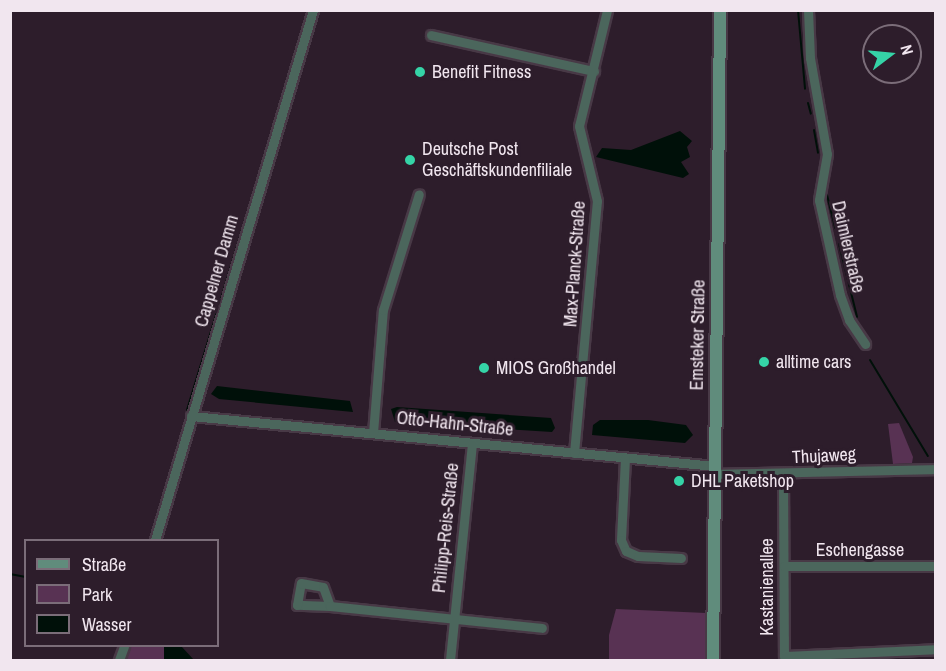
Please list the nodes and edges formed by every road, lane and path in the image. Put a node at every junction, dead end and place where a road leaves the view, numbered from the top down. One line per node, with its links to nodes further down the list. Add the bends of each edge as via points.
1 (313, 10): 9 (street, Cappelner Damm)
2 (607, 10): 6 (street, Max-Planck-Straße)
3 (720, 10): 15 (street, Emsteker Straße)
4 (808, 10): 8 (street, Daimlerstraße, via 810,58 826,154 819,200 840,295 849,320)
5 (431, 35): 6 (street)
6 (594, 71): 12 (street, Max-Planck-Straße, via 579,126 597,201)
7 (419, 194): 10 (street, via 383,310)
8 (865, 344)
9 (191, 416): 10 (street, Otto-Hahn-Straße); 17 (street, Cappelner Damm)
10 (373, 432): 11 (street, Otto-Hahn-Straße)
11 (472, 443): 12 (street, Otto-Hahn-Straße); 22 (street, Philipp-Reis-Straße)
12 (574, 453): 13 (street, Otto-Hahn-Straße)
13 (625, 458): 15 (street, Otto-Hahn-Straße); 18 (street, via 621,540 626,551 638,556)
14 (936, 469): 16 (street, Thujaweg)
15 (715, 470): 16 (street, Thujaweg); 26 (street, Emsteker Straße)
16 (783, 474): 19 (street, Kastanienallee)
17 (155, 539)
18 (681, 558)
19 (784, 566): 20 (street, Eschengasse); 24 (street, Kastanienallee, via 784,656)
20 (936, 566)
21 (330, 606): 22 (street, Philipp-Reis-Straße)
22 (453, 617): 23 (street, Philipp-Reis-Straße); 25 (street)
23 (542, 627)
24 (936, 649)
25 (450, 660)
26 (713, 660)

